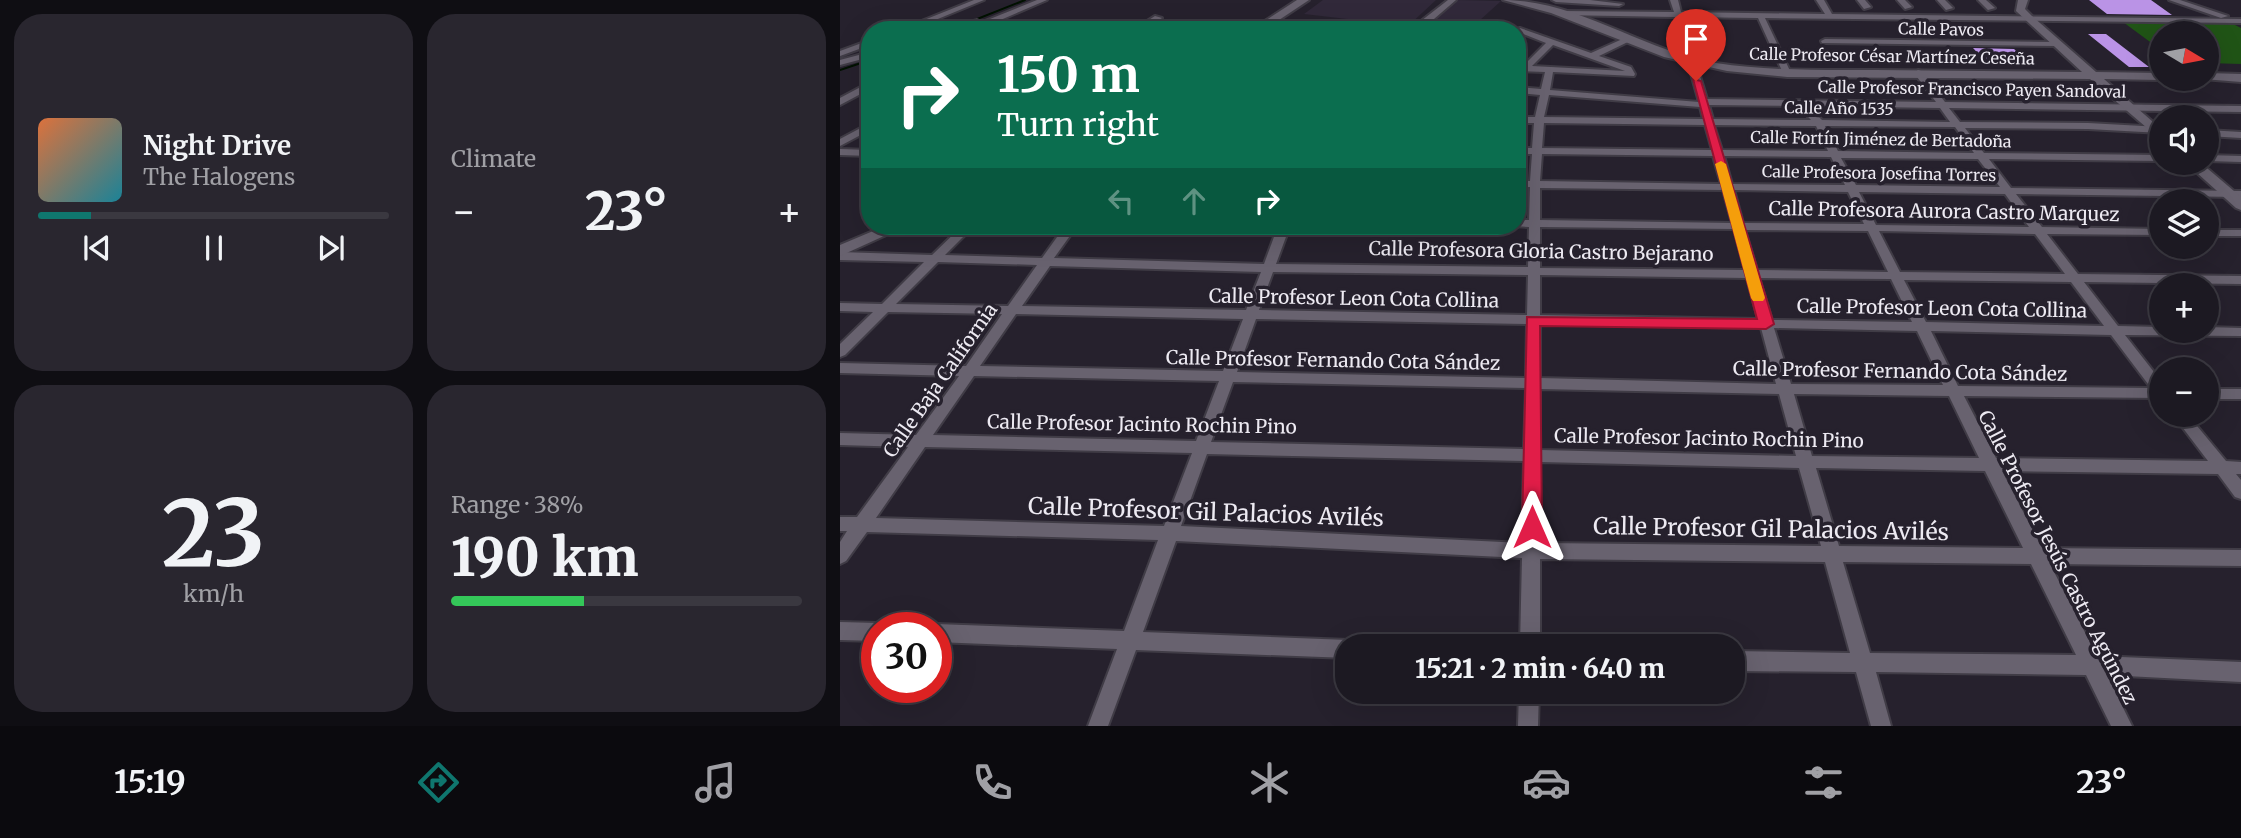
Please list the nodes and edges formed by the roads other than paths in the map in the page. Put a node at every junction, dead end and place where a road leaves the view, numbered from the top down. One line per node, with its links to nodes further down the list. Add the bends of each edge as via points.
1 (972, 0): 26 (street)
2 (980, 0): 26 (street)
3 (1043, 0): 24 (street)
4 (1304, 0): 31 (street)
5 (1316, 0): 32 (street)
6 (1452, 0): 33 (street)
7 (1508, 0): 21 (street, Calle Profesor César Martínez Ceseña)
8 (1556, 0): 13 (street)
9 (1901, 0): 17 (street)
10 (1941, 0): 18 (street)
11 (1982, 0): 19 (street)
12 (2173, 0): 34 (street)
13 (1593, 2): 16 (street)
14 (1822, 3): 15 (street); 16 (street); 23 (street)
15 (1864, 4): 17 (street)
16 (1676, 7): 21 (street); 22 (street); 44 (street)
17 (1908, 8): 18 (street)
18 (1949, 8): 19 (street)
19 (1991, 8): 20 (street)
20 (2024, 9): 23 (street); 34 (street); 39 (street)
21 (1559, 13): 36 (street, Calle Profesor César Martínez Ceseña)
22 (1761, 16): 23 (street); 49 (street)
23 (1830, 16)
24 (1000, 18): 27 (street); 28 (street); 29 (street)
25 (1158, 19): 30 (street)
26 (927, 21)
27 (987, 21)
28 (992, 21)
29 (1011, 21)
30 (1154, 21)
31 (1270, 21)
32 (1283, 21)
33 (1426, 21)
34 (2239, 22)
35 (1526, 34): 38 (street)
36 (1630, 39): 42 (street); 44 (street, Calle Profesor César Martínez Ceseña)
37 (1825, 41): 39 (street, Calle Pavos)
38 (1552, 42): 42 (street); 46 (street)
39 (2057, 44): 51 (street)
40 (861, 45): 41 (street)
41 (840, 52)
42 (1592, 55): 48 (street, via 1632,72)
43 (861, 58): 45 (street)
44 (1690, 61): 49 (street, Calle Profesor César Martínez Ceseña); 59 (street)
45 (840, 63)
46 (1526, 64)
47 (1526, 68): 48 (street)
48 (1550, 69): 57 (street)
49 (1787, 73): 50 (street, Calle Profesor César Martínez Ceseña)
50 (1918, 73): 51 (street, Calle Profesor César Martínez Ceseña); 60 (street)
51 (2092, 75): 52 (street, Calle Profesor César Martínez Ceseña); 62 (street)
52 (2149, 76)
53 (2219, 77): 54 (street)
54 (2241, 78)
55 (861, 90): 58 (street)
56 (1526, 92): 57 (street, Calle Profesor Francisco Payen Sandoval)
57 (1537, 92): 59 (street, Calle Profesor Francisco Payen Sandoval); 66 (street)
58 (840, 102)
59 (1703, 103): 60 (street, Calle Profesor Francisco Payen Sandoval); 67 (street)
60 (1945, 105): 61 (street, Calle Profesor Francisco Payen Sandoval); 70 (street)
61 (2068, 106): 62 (street, Calle Profesor Francisco Payen Sandoval); 71 (street)
62 (2127, 106): 64 (street, Calle Profesor Francisco Payen Sandoval); 69 (street)
63 (1805, 108): 68 (street, Calle Profesor Jesús Castro Agúndez)
64 (2241, 108)
65 (1526, 120): 66 (street, Calle Año 1535)
66 (1539, 120): 67 (street, Calle Año 1535); 78 (street)
67 (1708, 122): 68 (street, Calle Año 1535); 81 (street)
68 (1819, 123): 70 (street, Calle Año 1535); 82 (street, Calle Profesor Jesús Castro Agúndez)
69 (2149, 124)
70 (1961, 125): 71 (street, Calle Año 1535); 83 (street)
71 (2088, 126): 73 (street, Calle Año 1535)
72 (861, 131): 76 (street)
73 (2149, 131)
74 (2219, 134): 75 (street)
75 (2241, 135)
76 (840, 143)
77 (1526, 151): 78 (street, Calle Fortín Jiménez de Bertadoña)
78 (1536, 151): 81 (street, Calle Fortín Jiménez de Bertadoña); 89 (street)
79 (840, 152): 80 (street)
80 (861, 153)
81 (1718, 153): 82 (street, Calle Fortín Jiménez de Bertadoña); 90 (street)
82 (1834, 154): 83 (street, Calle Fortín Jiménez de Bertadoña); 91 (street, Calle Profesor Jesús Castro Agúndez)
83 (1983, 155): 84 (street, Calle Fortín Jiménez de Bertadoña); 92 (street)
84 (2149, 158)
85 (2219, 158): 86 (street)
86 (2241, 159)
87 (2209, 175): 93 (street)
88 (1526, 184): 89 (street, Calle Profesora Josefina Torres)
89 (1535, 184): 90 (street, Calle Profesora Josefina Torres); 96 (street)
90 (1726, 186): 91 (street, Calle Profesora Josefina Torres); 97 (street)
91 (1850, 189): 92 (street, Calle Profesora Josefina Torres); 98 (street, Calle Profesor Jesús Castro Agúndez)
92 (2011, 191): 93 (street, Calle Profesora Josefina Torres); 99 (street)
93 (2234, 194): 94 (street)
94 (2241, 205)
95 (1526, 223): 96 (street, Calle Profesora Aurora Castro Marquez)
96 (1536, 223): 97 (street, Calle Profesora Aurora Castro Marquez); 111 (street)
97 (1738, 226): 98 (street, Calle Profesora Aurora Castro Marquez); 112 (street)
98 (1869, 226): 99 (street, Calle Profesora Aurora Castro Marquez); 113 (street, Calle Profesor Jesús Castro Agúndez)
99 (2040, 229): 100 (street, Calle Profesora Aurora Castro Marquez); 114 (street)
100 (2149, 232)
101 (2219, 233): 102 (street)
102 (2241, 233)
103 (879, 235): 107 (street)
104 (958, 235): 108 (street)
105 (1065, 235): 109 (street, Calle Baja California)
106 (1280, 235): 110 (street)
107 (840, 253): 108 (street, Calle Profesora Gloria Castro Bejarano)
108 (934, 258): 109 (street, Calle Profesora Gloria Castro Bejarano); 117 (street)
109 (1045, 263): 110 (street, Calle Profesora Gloria Castro Bejarano); 118 (street, Calle Baja California)
110 (1267, 268): 111 (street, Calle Profesora Gloria Castro Bejarano); 119 (street)
111 (1533, 269): 112 (street, Calle Profesora Gloria Castro Bejarano); 120 (street)
112 (1751, 273): 113 (street, Calle Profesora Gloria Castro Bejarano); 121 (street)
113 (1895, 276): 114 (street, Calle Profesora Gloria Castro Bejarano); 122 (street, Calle Profesor Jesús Castro Agúndez)
114 (2077, 280): 115 (street, Calle Profesora Gloria Castro Bejarano); 123 (street)
115 (2241, 280)
116 (840, 307): 117 (street, Calle Profesor Leon Cota Collina)
117 (884, 308): 118 (street, Calle Profesor Leon Cota Collina); 127 (street)
118 (1012, 311): 119 (street, Calle Profesor Leon Cota Collina); 129 (street, Calle Baja California)
119 (1249, 314): 120 (street, Calle Profesor Leon Cota Collina); 131 (street)
120 (1532, 321): 121 (street, Calle Profesor Leon Cota Collina); 132 (street)
121 (1766, 324): 122 (street, Calle Profesor Leon Cota Collina); 133 (street)
122 (1921, 327): 123 (street, Calle Profesor Leon Cota Collina); 134 (street, Calle Profesor Jesús Castro Agúndez)
123 (2115, 330): 124 (street, Calle Profesor Leon Cota Collina); 130 (street)
124 (2149, 331)
125 (2219, 332): 126 (street)
126 (2241, 332)
127 (840, 352)
128 (840, 368): 129 (street, Calle Profesor Fernando Cota Sández)
129 (970, 371): 131 (street, Calle Profesor Fernando Cota Sández); 140 (street, Calle Baja California)
130 (2149, 376)
131 (1226, 377): 132 (street, Calle Profesor Fernando Cota Sández); 141 (street)
132 (1533, 384): 133 (street, Calle Profesor Fernando Cota Sández); 142 (street)
133 (1784, 389): 134 (street, Calle Profesor Fernando Cota Sández); 143 (street)
134 (1952, 389): 135 (street, Calle Profesor Fernando Cota Sández); 144 (street, Calle Profesor Jesús Castro Agúndez)
135 (2149, 392)
136 (2219, 394): 137 (street)
137 (2241, 394)
138 (2189, 427): 145 (street)
139 (840, 439): 140 (street, Calle Profesor Jacinto Rochin Pino)
140 (921, 440): 141 (street, Calle Profesor Jacinto Rochin Pino); 149 (street, Calle Baja California)
141 (1200, 446): 142 (street, Calle Profesor Jacinto Rochin Pino); 150 (street)
142 (1533, 456): 143 (street, Calle Profesor Jacinto Rochin Pino); 151 (street)
143 (1805, 462): 144 (street, Calle Profesor Jacinto Rochin Pino); 152 (street)
144 (1990, 463): 145 (street, Calle Profesor Jacinto Rochin Pino); 154 (street, Calle Profesor Jesús Castro Agúndez)
145 (2221, 467): 146 (street, Calle Profesor Jacinto Rochin Pino); 147 (street)
146 (2241, 468)
147 (2241, 492)
148 (840, 524): 149 (street, Calle Profesor Gil Palacios Avilés)
149 (862, 524): 150 (street, Calle Profesor Gil Palacios Avilés); 153 (street, Calle Baja California)
150 (1168, 533): 151 (street, Calle Profesor Gil Palacios Avilés); 160 (street)
151 (1532, 551): 152 (street, Calle Profesor Gil Palacios Avilés); 159 (street)
152 (1831, 553): 154 (street, Calle Profesor Gil Palacios Avilés); 163 (street)
153 (840, 556)
154 (2036, 556): 155 (street, Calle Profesor Gil Palacios Avilés); 164 (street, Calle Profesor Jesús Castro Agúndez)
155 (2241, 558)
156 (840, 631): 157 (street)
157 (861, 632)
158 (952, 634): 160 (street)
159 (1530, 634)
160 (1130, 638): 161 (street); 167 (street)
161 (1335, 648)
162 (1745, 661): 163 (street)
163 (1862, 663): 164 (street); 169 (street)
164 (2091, 665): 165 (street); 170 (street, Calle Profesor Jesús Castro Agúndez)
165 (2241, 672)
166 (1529, 704): 168 (street)
167 (1098, 726)
168 (1528, 726)
169 (1881, 726)
170 (2122, 726)

